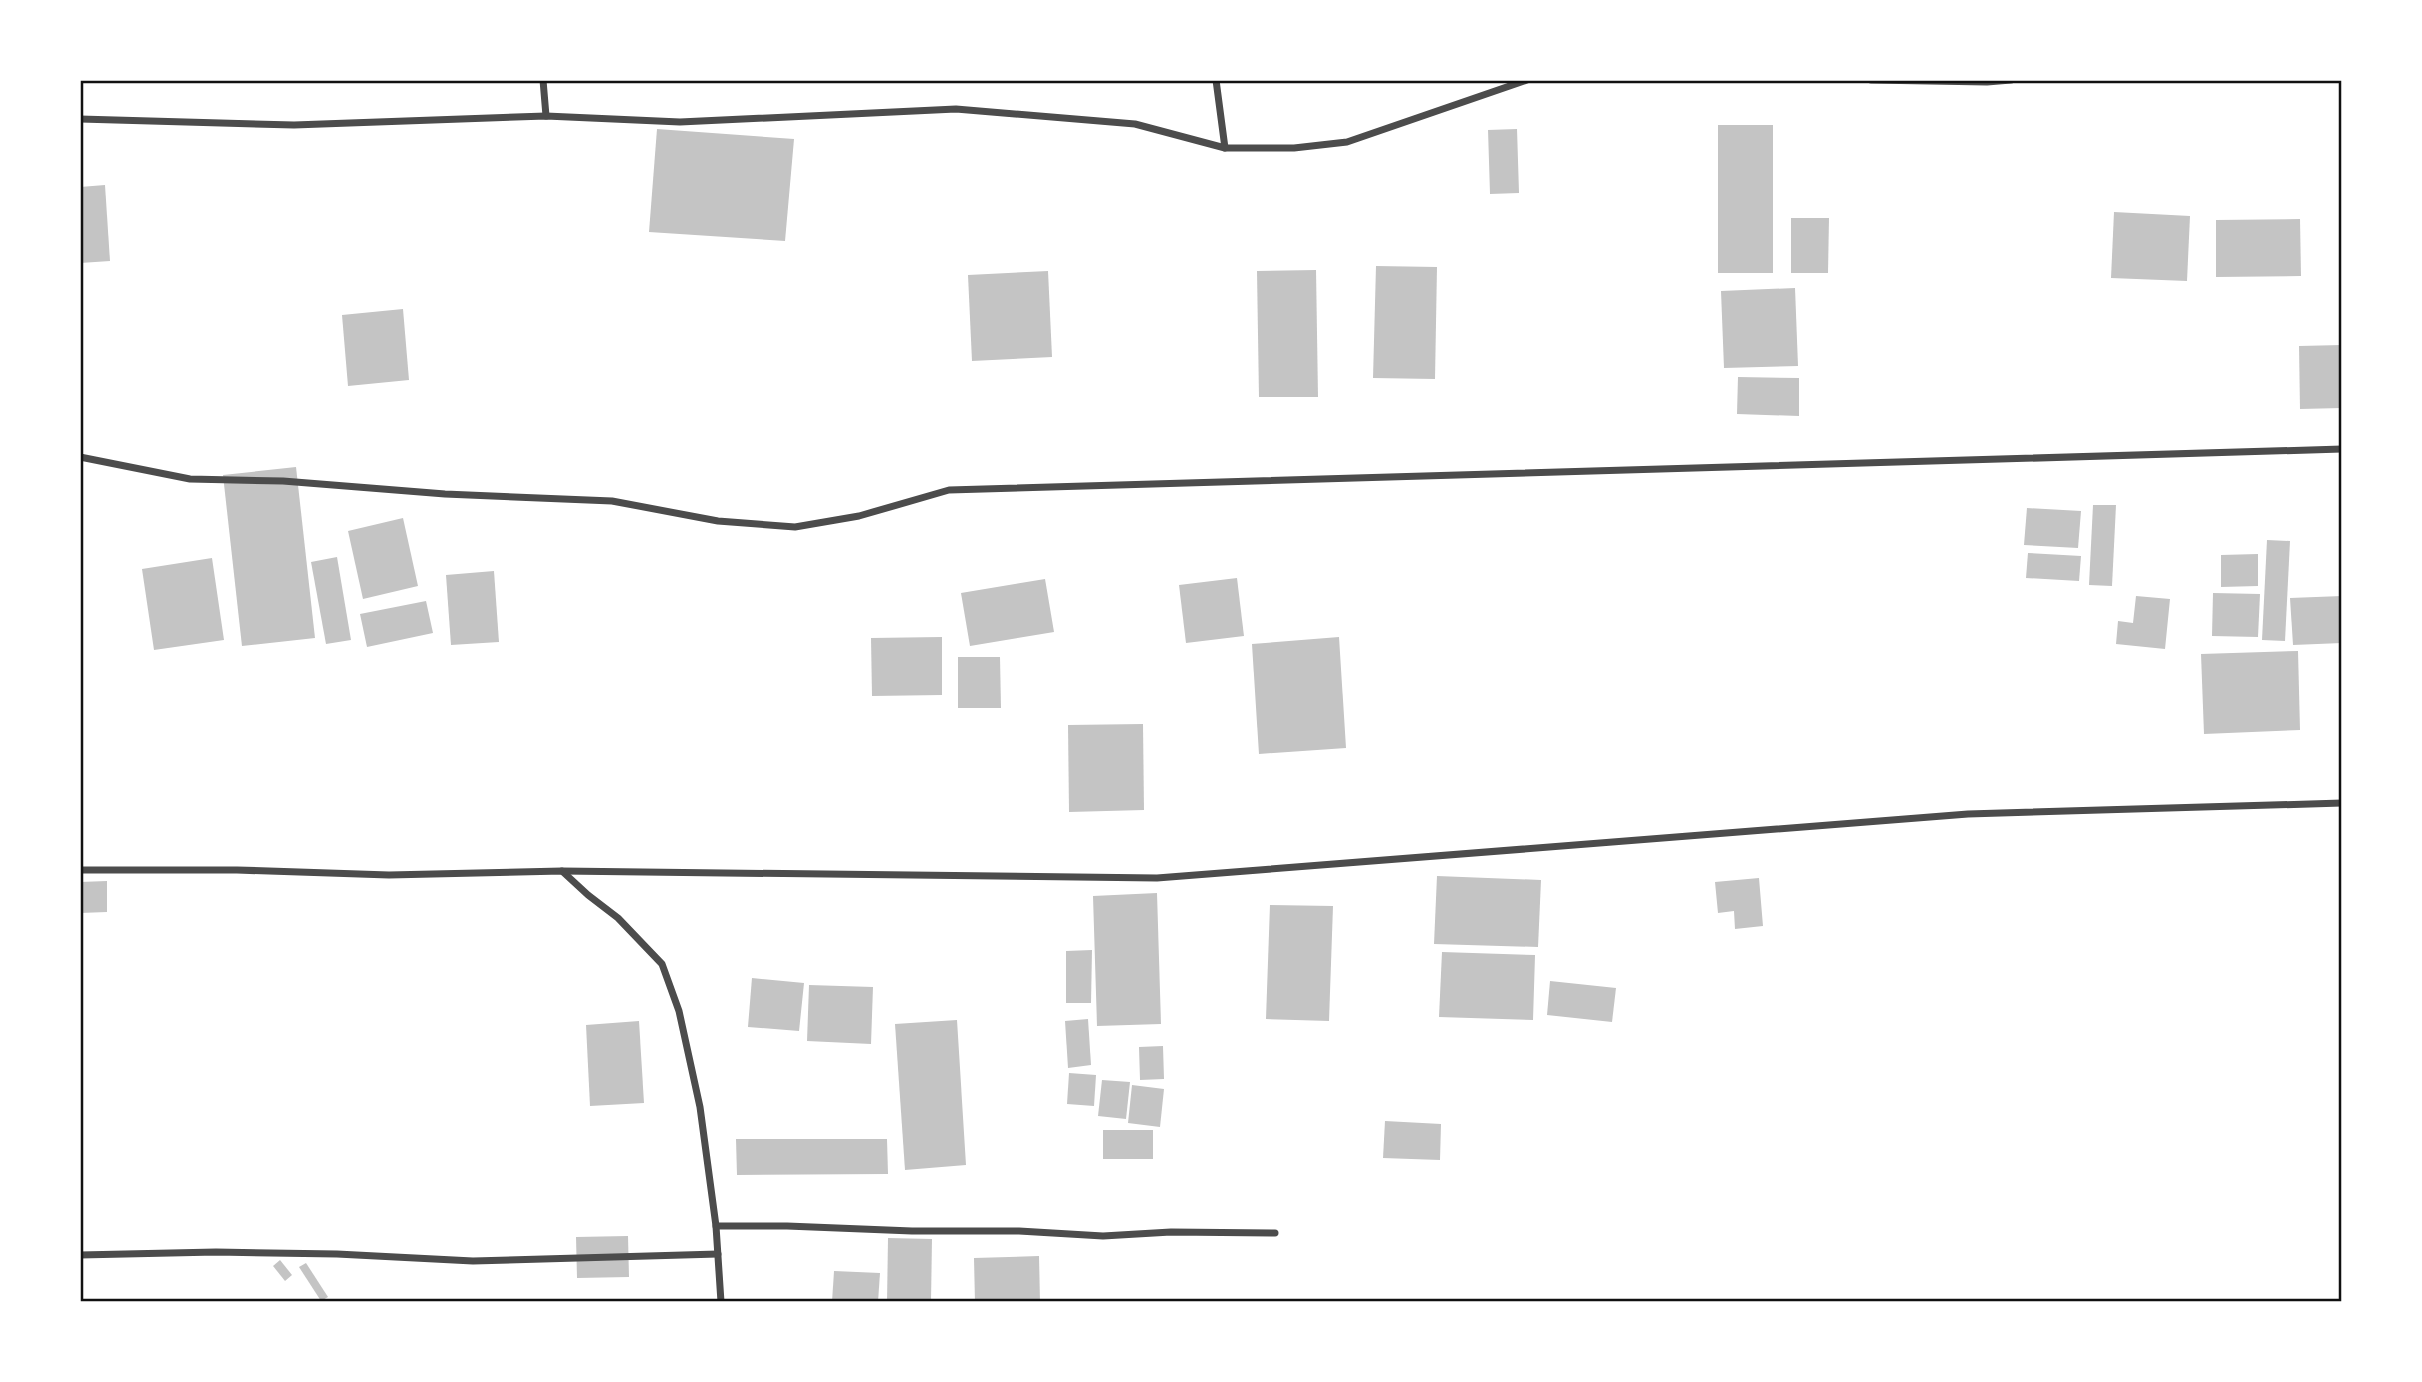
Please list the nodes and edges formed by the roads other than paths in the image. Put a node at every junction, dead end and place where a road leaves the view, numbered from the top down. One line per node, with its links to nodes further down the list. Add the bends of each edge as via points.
1 (543, 80): 6 (street)
2 (1216, 80): 8 (street)
3 (1527, 80): 8 (street, via 1347,142)
4 (1871, 80): 5 (street)
5 (2011, 80)
6 (546, 116): 7 (street, via 294,125); 8 (street, via 680,122 956,109 1135,124)
7 (80, 119)
8 (1225, 148)
9 (2342, 449): 10 (street, via 949,490 859,516 795,527 718,521 612,501 190,479)
10 (80, 457)
11 (2342, 803): 13 (street, via 1968,814 1157,878)
12 (80, 870): 13 (street, via 389,875)
13 (562, 871): 14 (street, via 618,918 662,964 679,1011 700,1107)
14 (716, 1226): 15 (street, via 1103,1236); 16 (street)
15 (1275, 1233)
16 (718, 1254): 17 (street, via 473,1261 243,1252); 18 (street)
17 (80, 1255)
18 (721, 1301)

